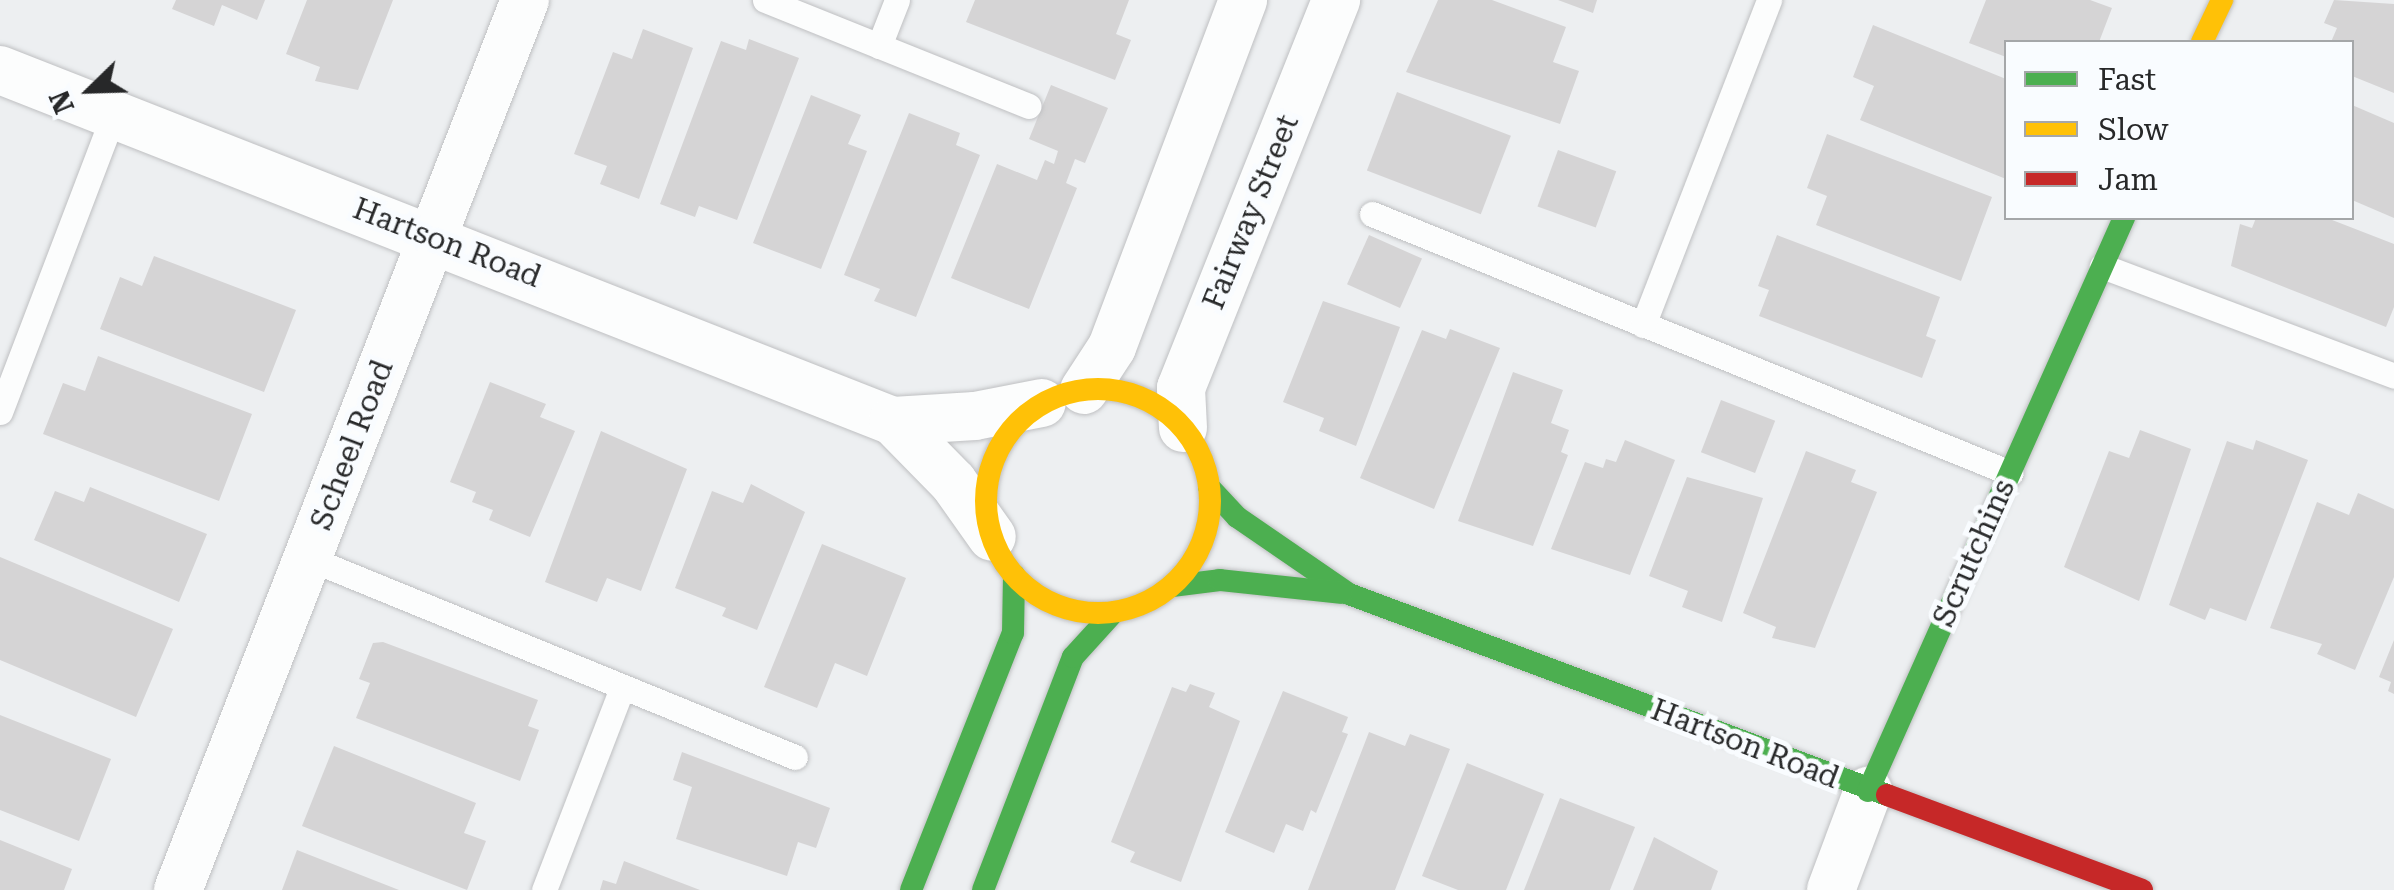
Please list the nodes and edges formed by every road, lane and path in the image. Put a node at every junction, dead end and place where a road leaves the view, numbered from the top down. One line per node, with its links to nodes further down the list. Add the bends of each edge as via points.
1 (524, 0): 15 (street, Scheel Road)
2 (765, 0): 9 (lane)
3 (897, 0): 9 (lane)
4 (1242, 0): 19 (street, via 1112,347)
5 (1336, 0): 22 (street, Fairway Street, via 1180,388)
6 (1769, 0): 17 (lane)
7 (2222, 0): 8 (street)
8 (2203, 40)
9 (879, 46): 11 (lane)
10 (0, 70): 12 (street, Hartson Road)
11 (1029, 106)
12 (114, 114): 15 (street, Hartson Road); 20 (lane)
13 (1372, 214): 17 (lane)
14 (2123, 220): 16 (street, Scrutchins)
15 (433, 237): 21 (street, Hartson Road); 26 (street, Scheel Road)
16 (2102, 266): 18 (lane); 23 (street, Scrutchins)
17 (1643, 325): 23 (lane)
18 (2394, 376)
19 (1063, 397): 21 (street, Hartson Road); 22 (street, via 1138,396); 25 (street, via 998,451 987,494)
20 (0, 412)
21 (893, 421): 25 (street, Hartson Road, via 953,482)
22 (1182, 428): 24 (street)
23 (2010, 473): 32 (street, Scrutchins)
24 (1209, 488): 27 (street, via 1206,531); 28 (street, Hartson Road, via 1236,517)
25 (1003, 556): 29 (street, via 1059,606); 35 (street, via 1013,633)
26 (308, 558): 30 (lane); 33 (street, Scheel Road)
27 (1172, 586): 28 (street, Hartson Road, via 1220,580); 29 (street)
28 (1349, 594): 32 (street, Hartson Road)
29 (1113, 613): 36 (street, via 1073,657)
30 (622, 688): 31 (lane); 34 (lane)
31 (795, 757)
32 (1868, 790): 37 (street, Scrutchins); 38 (street, Hartson Road)
33 (178, 890)
34 (544, 890)
35 (911, 890)
36 (983, 890)
37 (1830, 890)
38 (2142, 890)

